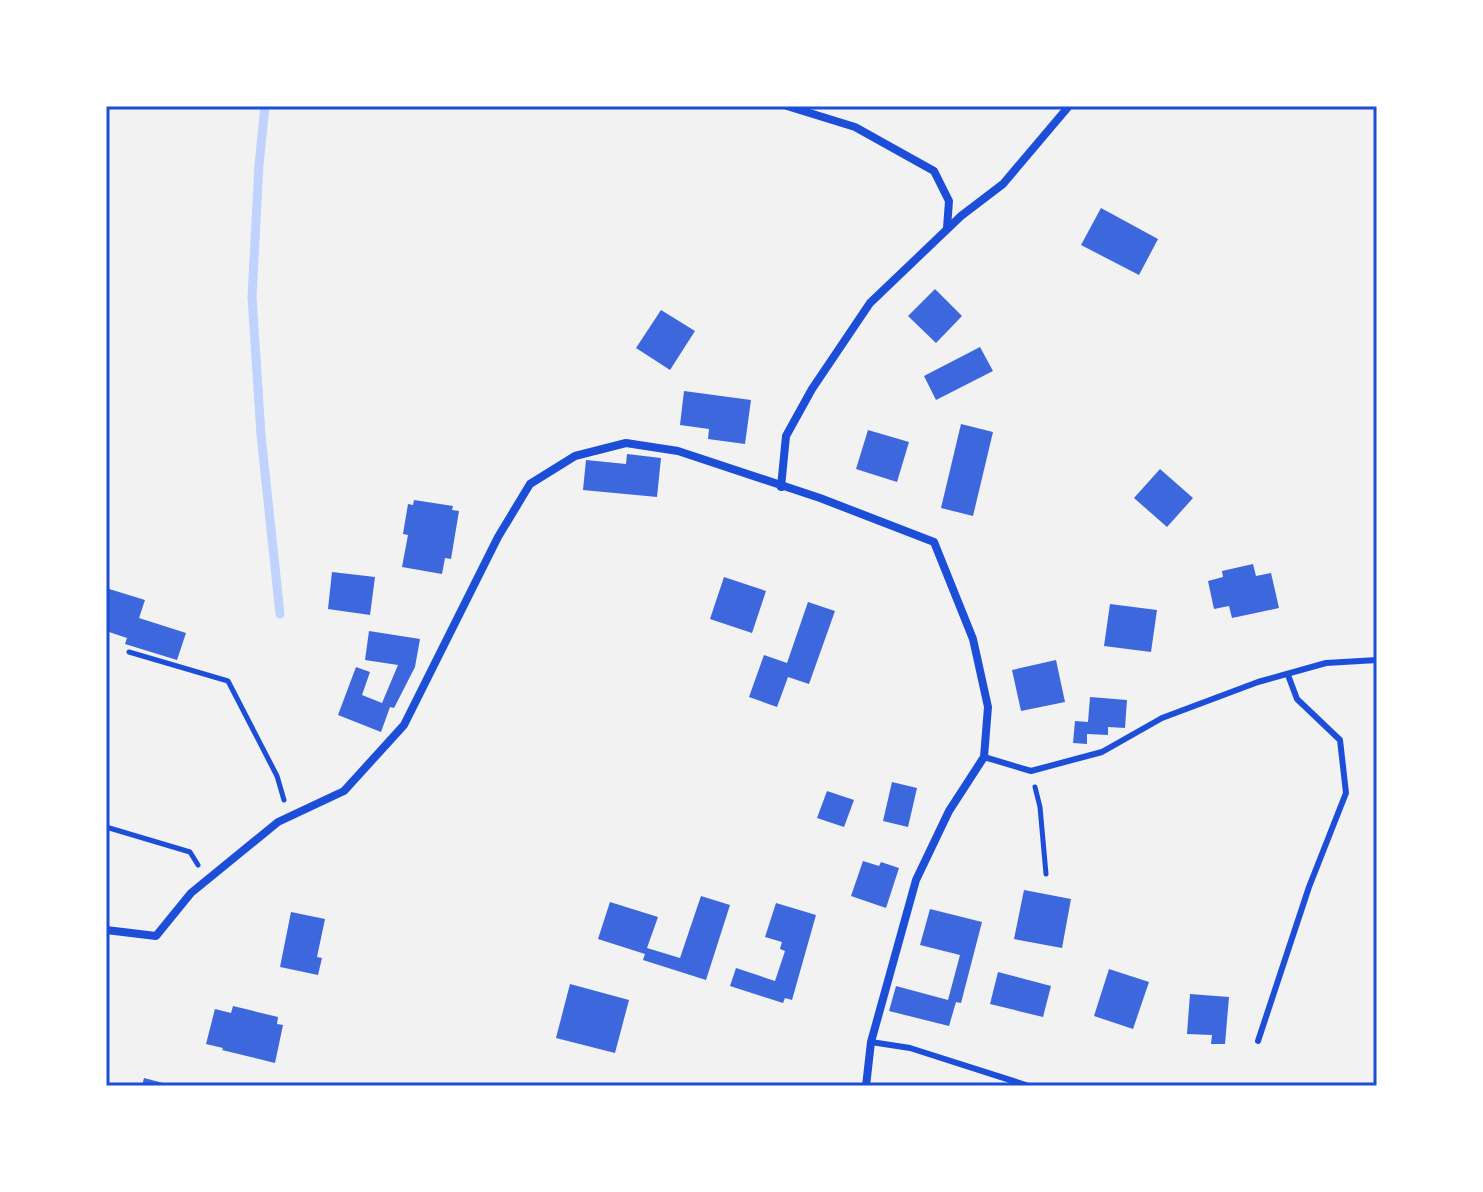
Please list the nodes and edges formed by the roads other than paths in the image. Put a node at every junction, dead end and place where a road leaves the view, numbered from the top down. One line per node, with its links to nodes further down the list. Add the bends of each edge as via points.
1 (787, 106): 3 (street, via 855,127 934,171 949,201)
2 (1069, 106): 3 (street, via 1003,184)
3 (947, 228): 4 (street, via 870,303 812,389 786,436)
4 (781, 487): 7 (street, via 934,542 973,639 988,707); 8 (street, via 678,451 626,443 575,456 530,484 404,725 344,791 278,822 191,893 156,936)
5 (1377, 660): 6 (lane, via 1326,663)
6 (1288, 675): 7 (lane, via 1162,718 1102,752 1031,771); 9 (lane, via 1297,699 1340,740 1346,793)
7 (984, 757): 10 (street, via 949,811 916,880)
8 (106, 930)
9 (1258, 1041)
10 (871, 1042): 11 (street); 12 (lane, via 910,1048)
11 (866, 1086)
12 (1029, 1086)

